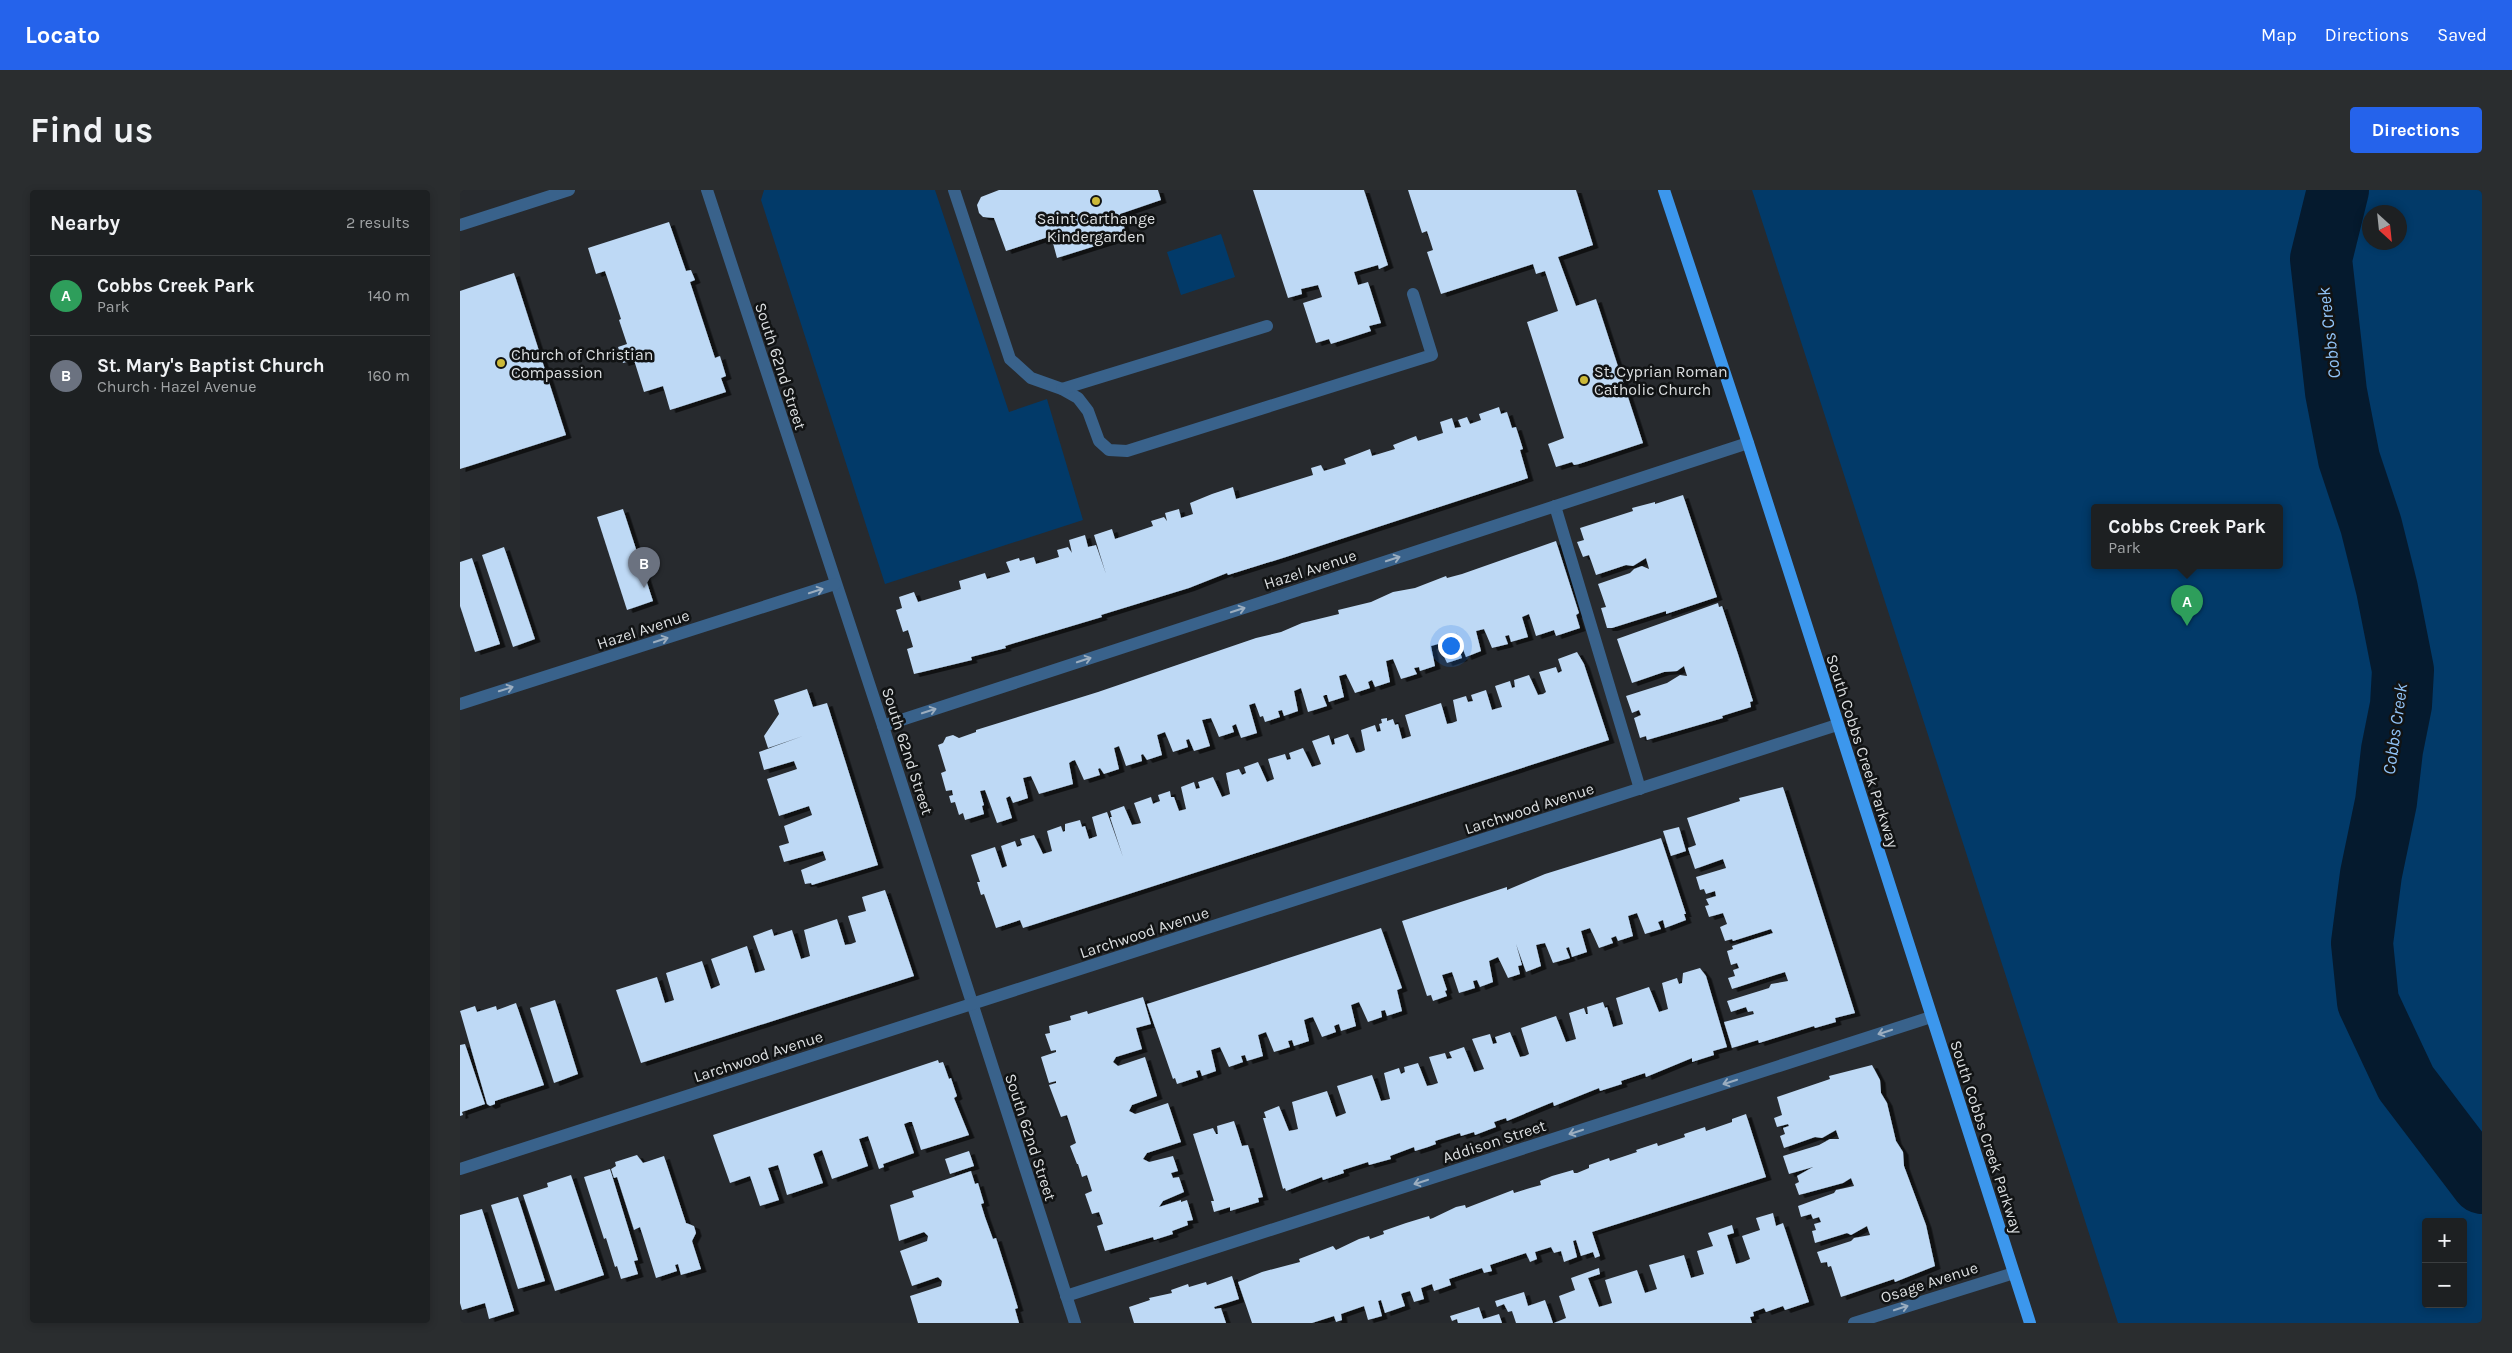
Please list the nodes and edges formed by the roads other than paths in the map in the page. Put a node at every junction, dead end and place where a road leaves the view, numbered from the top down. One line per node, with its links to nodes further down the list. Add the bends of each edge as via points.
1 (569, 190): 5 (street)
2 (707, 190): 11 (street, South 62nd Street)
3 (954, 190): 8 (street, via 1010,359 1031,378)
4 (1664, 190): 9 (main road, South Cobbs Creek Parkway)
5 (460, 225)
6 (1413, 294): 8 (street, via 1432,355 1127,451 1109,450 1099,441 1088,411 1078,398)
7 (1267, 326): 8 (street)
8 (1062, 389)
9 (1748, 443): 10 (street, Hazel Avenue); 13 (main road, South Cobbs Creek Parkway)
10 (1555, 506): 14 (street, Hazel Avenue, one-way to 10); 15 (street)
11 (836, 584): 12 (street, Hazel Avenue, one-way to 11); 14 (street, South 62nd Street)
12 (460, 704)
13 (1837, 725): 15 (street, Larchwood Avenue); 17 (main road, South Cobbs Creek Parkway)
14 (883, 726): 16 (street, South 62nd Street)
15 (1640, 789): 16 (street, Larchwood Avenue)
16 (971, 1005): 18 (street, Larchwood Avenue); 20 (street, South 62nd Street)
17 (1931, 1017): 19 (main road, South Cobbs Creek Parkway); 20 (street, Addison Street, one-way to 20)
18 (460, 1169)
19 (2014, 1272): 22 (street, Osage Avenue, one-way to 19); 23 (main road, South Cobbs Creek Parkway)
20 (1066, 1296): 21 (street, South 62nd Street)
21 (1074, 1323)
22 (1854, 1323)
23 (2030, 1323)

